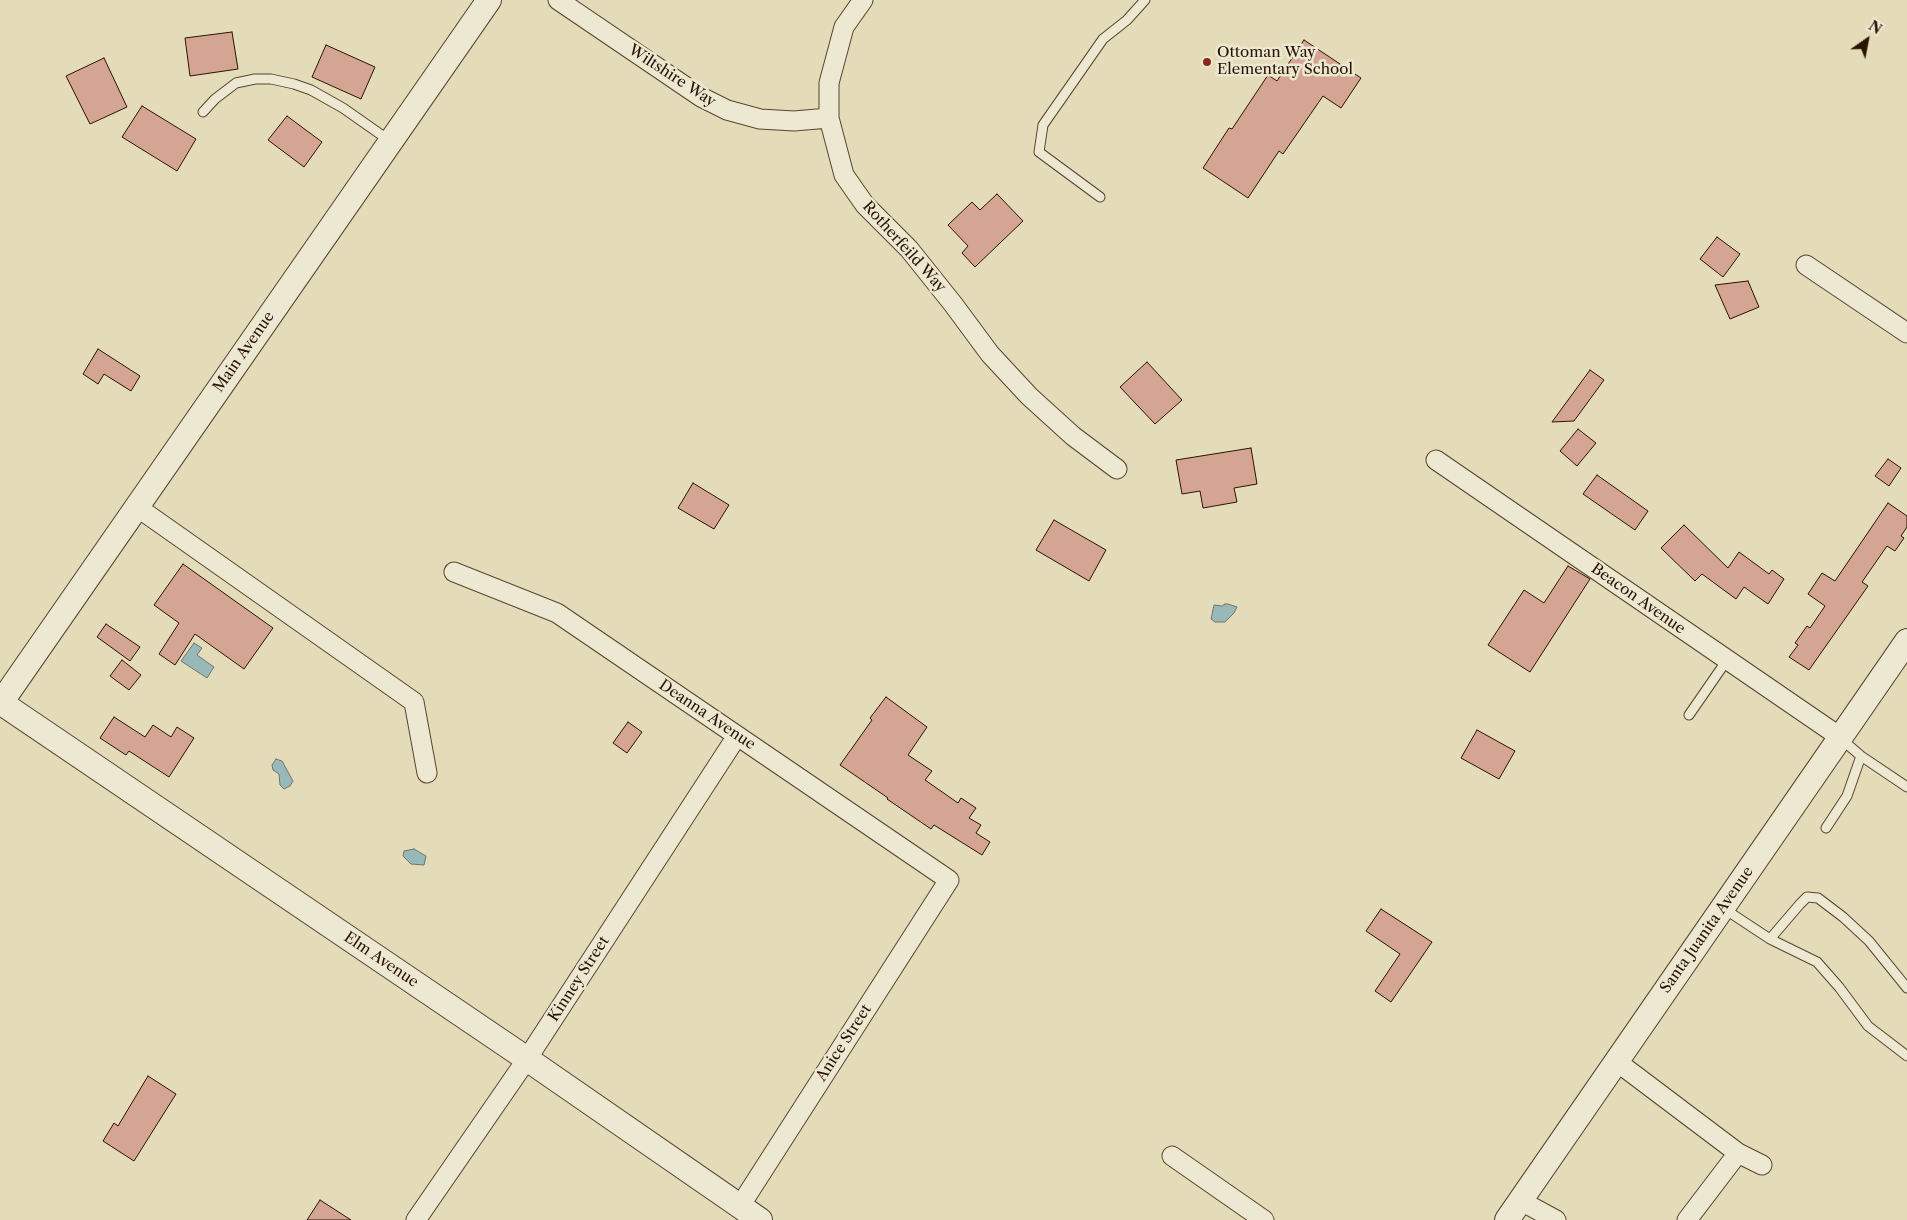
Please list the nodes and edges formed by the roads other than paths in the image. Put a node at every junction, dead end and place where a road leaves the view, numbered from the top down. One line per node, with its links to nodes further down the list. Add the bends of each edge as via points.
1 (489, 0): 7 (street, Main Avenue)
2 (558, 0): 6 (street, Wiltshire Way, via 700,97 726,110 760,120)
3 (863, 0): 6 (street, Rotherfeild Way, via 844,27 829,83)
4 (1144, 0): 8 (lane, via 1127,20 1103,39 1043,125 1039,152)
5 (204, 112): 7 (lane, via 215,99 236,84 271,79 311,90 343,108)
6 (829, 118): 12 (street, Rotherfeild Way, via 844,175 865,205 909,249 990,354 1029,396)
7 (390, 142): 13 (street, Main Avenue)
8 (1100, 197)
9 (1806, 265): 10 (street)
10 (1907, 334)
11 (1436, 460): 16 (street, Beacon Avenue)
12 (1117, 469)
13 (137, 507): 17 (street, Main Avenue); 22 (street, via 414,702)
14 (454, 572): 19 (street, Deanna Avenue, via 557,613)
15 (1907, 640): 20 (street, Santa Juanita Avenue)
16 (1727, 660): 18 (lane); 20 (street, Beacon Avenue)
17 (0, 703): 30 (street, Elm Avenue)
18 (1689, 715)
19 (737, 736): 25 (street, Deanna Avenue); 30 (street, Kinney Street)
20 (1840, 738): 21 (lane); 26 (street, Santa Juanita Avenue)
21 (1861, 756): 23 (lane); 24 (lane, via 1847,796)
22 (427, 773)
23 (1907, 787)
24 (1826, 828)
25 (949, 880): 36 (street, Anice Street)
26 (1722, 908): 27 (lane); 31 (street, Santa Juanita Avenue)
27 (1770, 939): 28 (lane, via 1807,897 1818,898 1869,941); 29 (lane, via 1817,962 1868,1026)
28 (1907, 988)
29 (1907, 1056)
30 (526, 1059): 36 (street, Elm Avenue); 37 (street, Kinney Street)
31 (1616, 1061): 32 (street); 35 (street, Santa Juanita Avenue)
32 (1738, 1153): 34 (street); 42 (street)
33 (1172, 1156): 39 (street)
34 (1762, 1165)
35 (1521, 1201): 40 (street, Santa Juanita Avenue); 41 (street)
36 (740, 1206): 38 (street, Elm Avenue)
37 (416, 1220)
38 (760, 1220)
39 (1264, 1220)
40 (1507, 1220)
41 (1556, 1220)
42 (1687, 1220)

